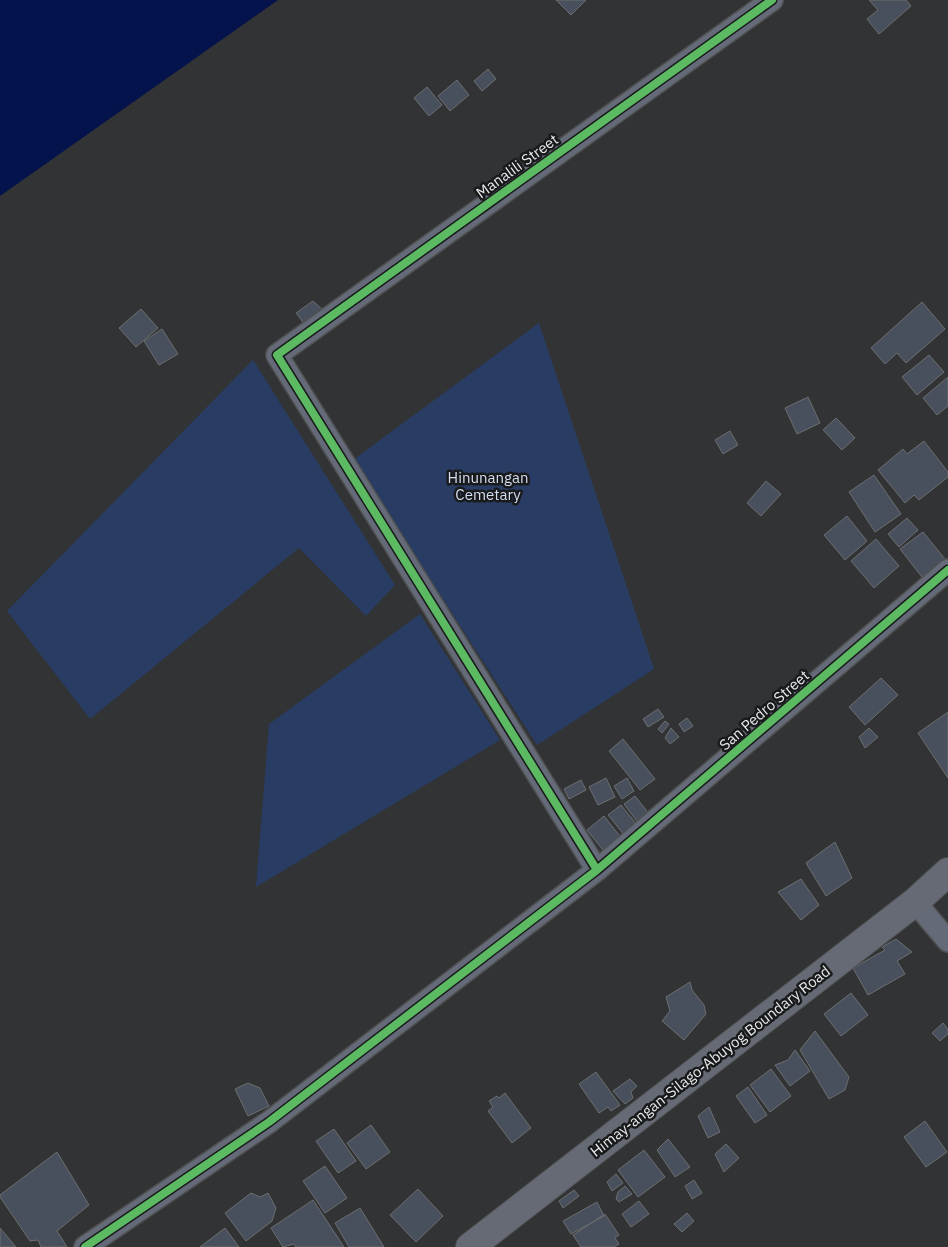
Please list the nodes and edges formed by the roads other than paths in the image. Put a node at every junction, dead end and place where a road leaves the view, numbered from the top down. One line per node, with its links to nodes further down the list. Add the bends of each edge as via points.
1 (772, 0): 3 (street, Manalili Street, via 277,355)
2 (948, 570): 3 (street, San Pedro Street)
3 (597, 870): 7 (street, San Pedro Street, via 269,1122)
4 (948, 872): 5 (main road, Himay-angan-Silago-Abuyog Boundary Road)
5 (915, 902): 6 (street); 8 (main road, Himay-angan-Silago-Abuyog Boundary Road)
6 (948, 941)
7 (85, 1247)
8 (470, 1247)

